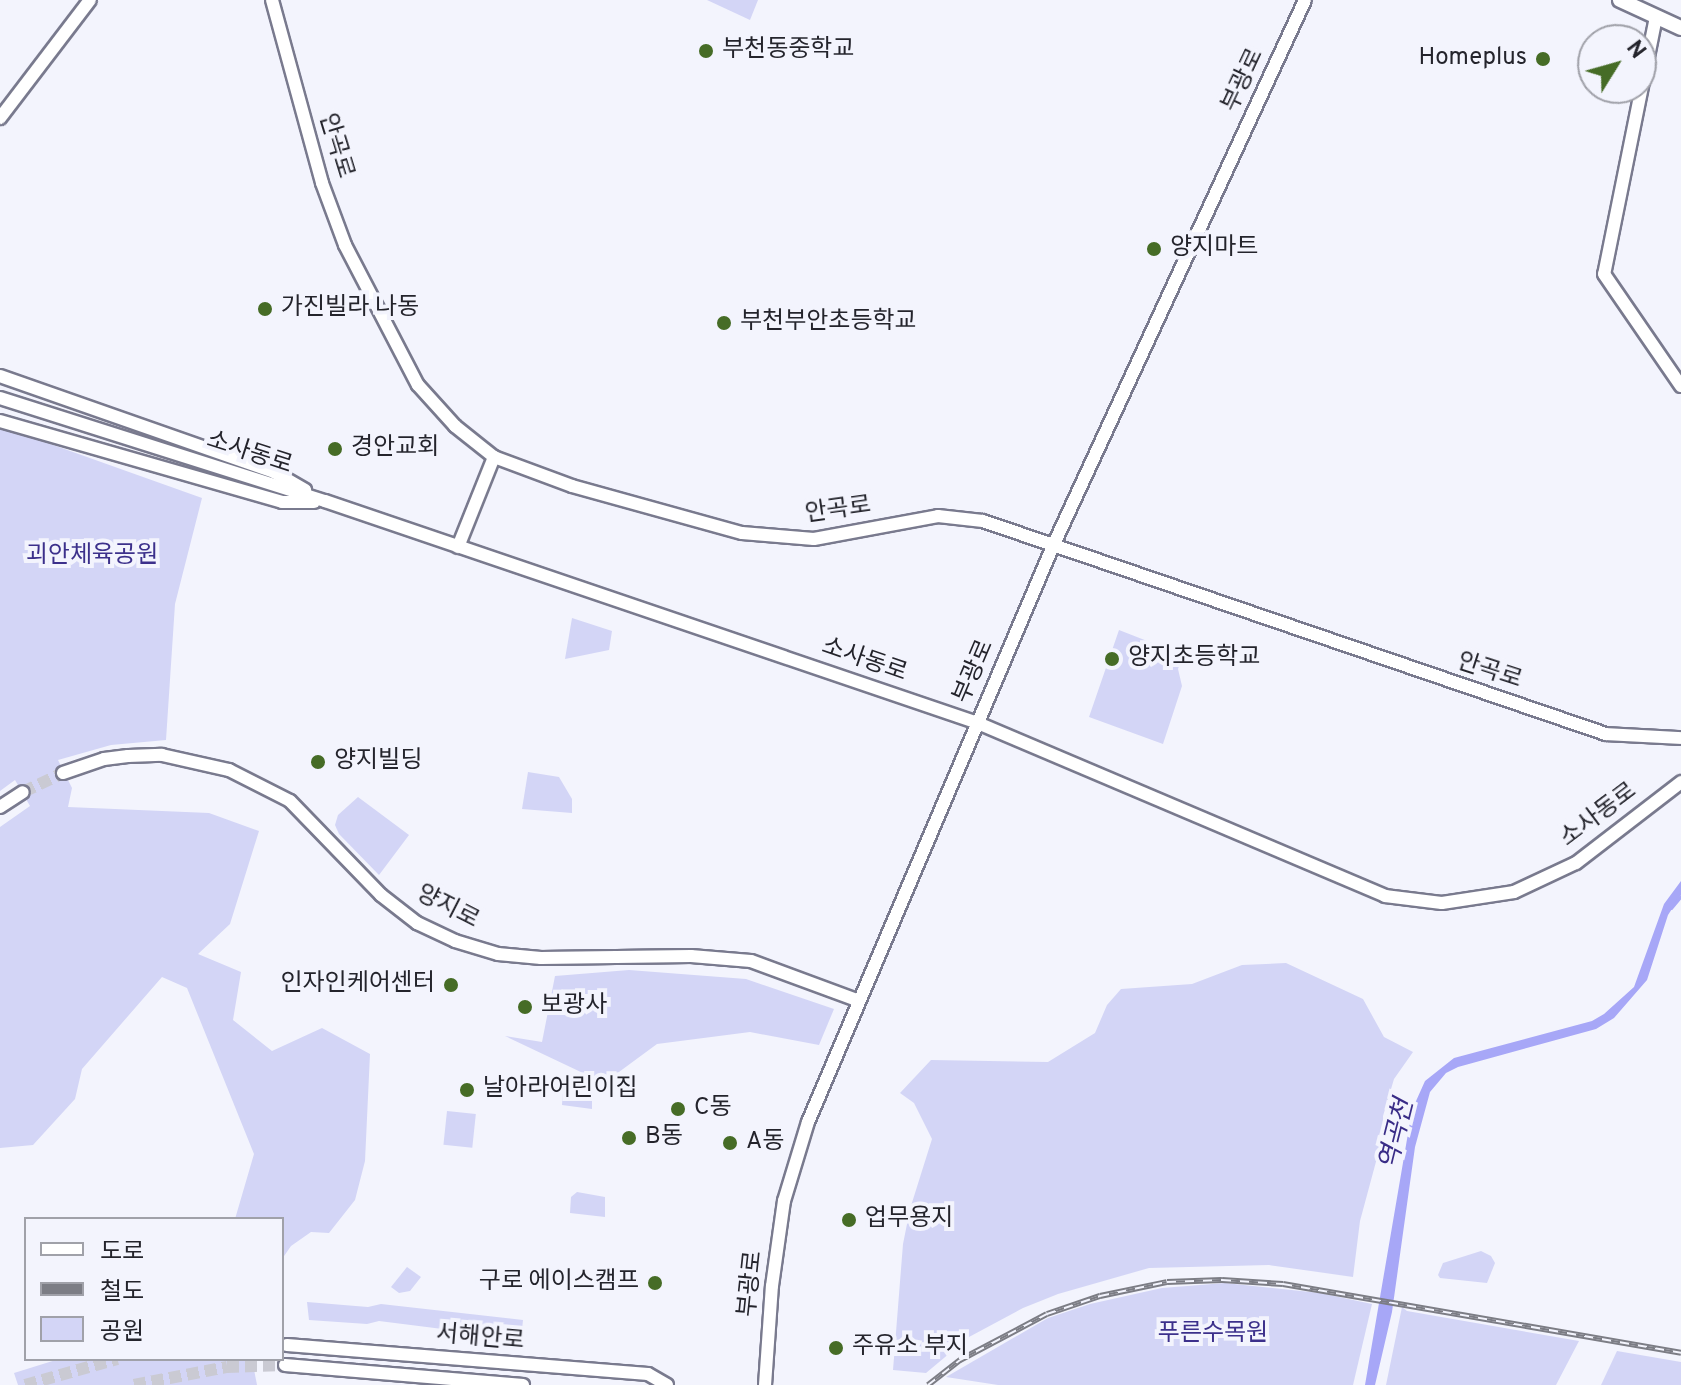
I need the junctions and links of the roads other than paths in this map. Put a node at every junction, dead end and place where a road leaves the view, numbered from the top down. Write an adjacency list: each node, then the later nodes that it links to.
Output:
1 (90, 0): 7 (street)
2 (272, 0): 12 (street, 안곡로)
3 (1305, 0): 14 (street, 부광로)
4 (1620, 0): 5 (main road)
5 (1656, 17): 6 (main road); 9 (street)
6 (1681, 28)
7 (0, 118)
8 (0, 376): 13 (street)
9 (1681, 386)
10 (0, 398): 13 (street, 소사동로)
11 (0, 421): 13 (street)
12 (494, 457): 14 (street, 안곡로); 15 (street)
13 (325, 501): 15 (street, 소사동로)
14 (1053, 546): 16 (street, 부광로); 17 (street, 안곡로)
15 (458, 547): 16 (street, 소사동로)
16 (978, 723): 19 (street, 소사동로); 22 (street, 부광로)
17 (1681, 738)
18 (63, 773): 22 (street, 양지로)
19 (1681, 782)
20 (23, 792): 21 (street)
21 (0, 807)
22 (857, 1000): 27 (street, 부광로)
23 (287, 1345): 26 (street, 서해안로)
24 (285, 1365): 25 (street, 서해안로)
25 (523, 1385)
26 (666, 1385)
27 (765, 1385)

